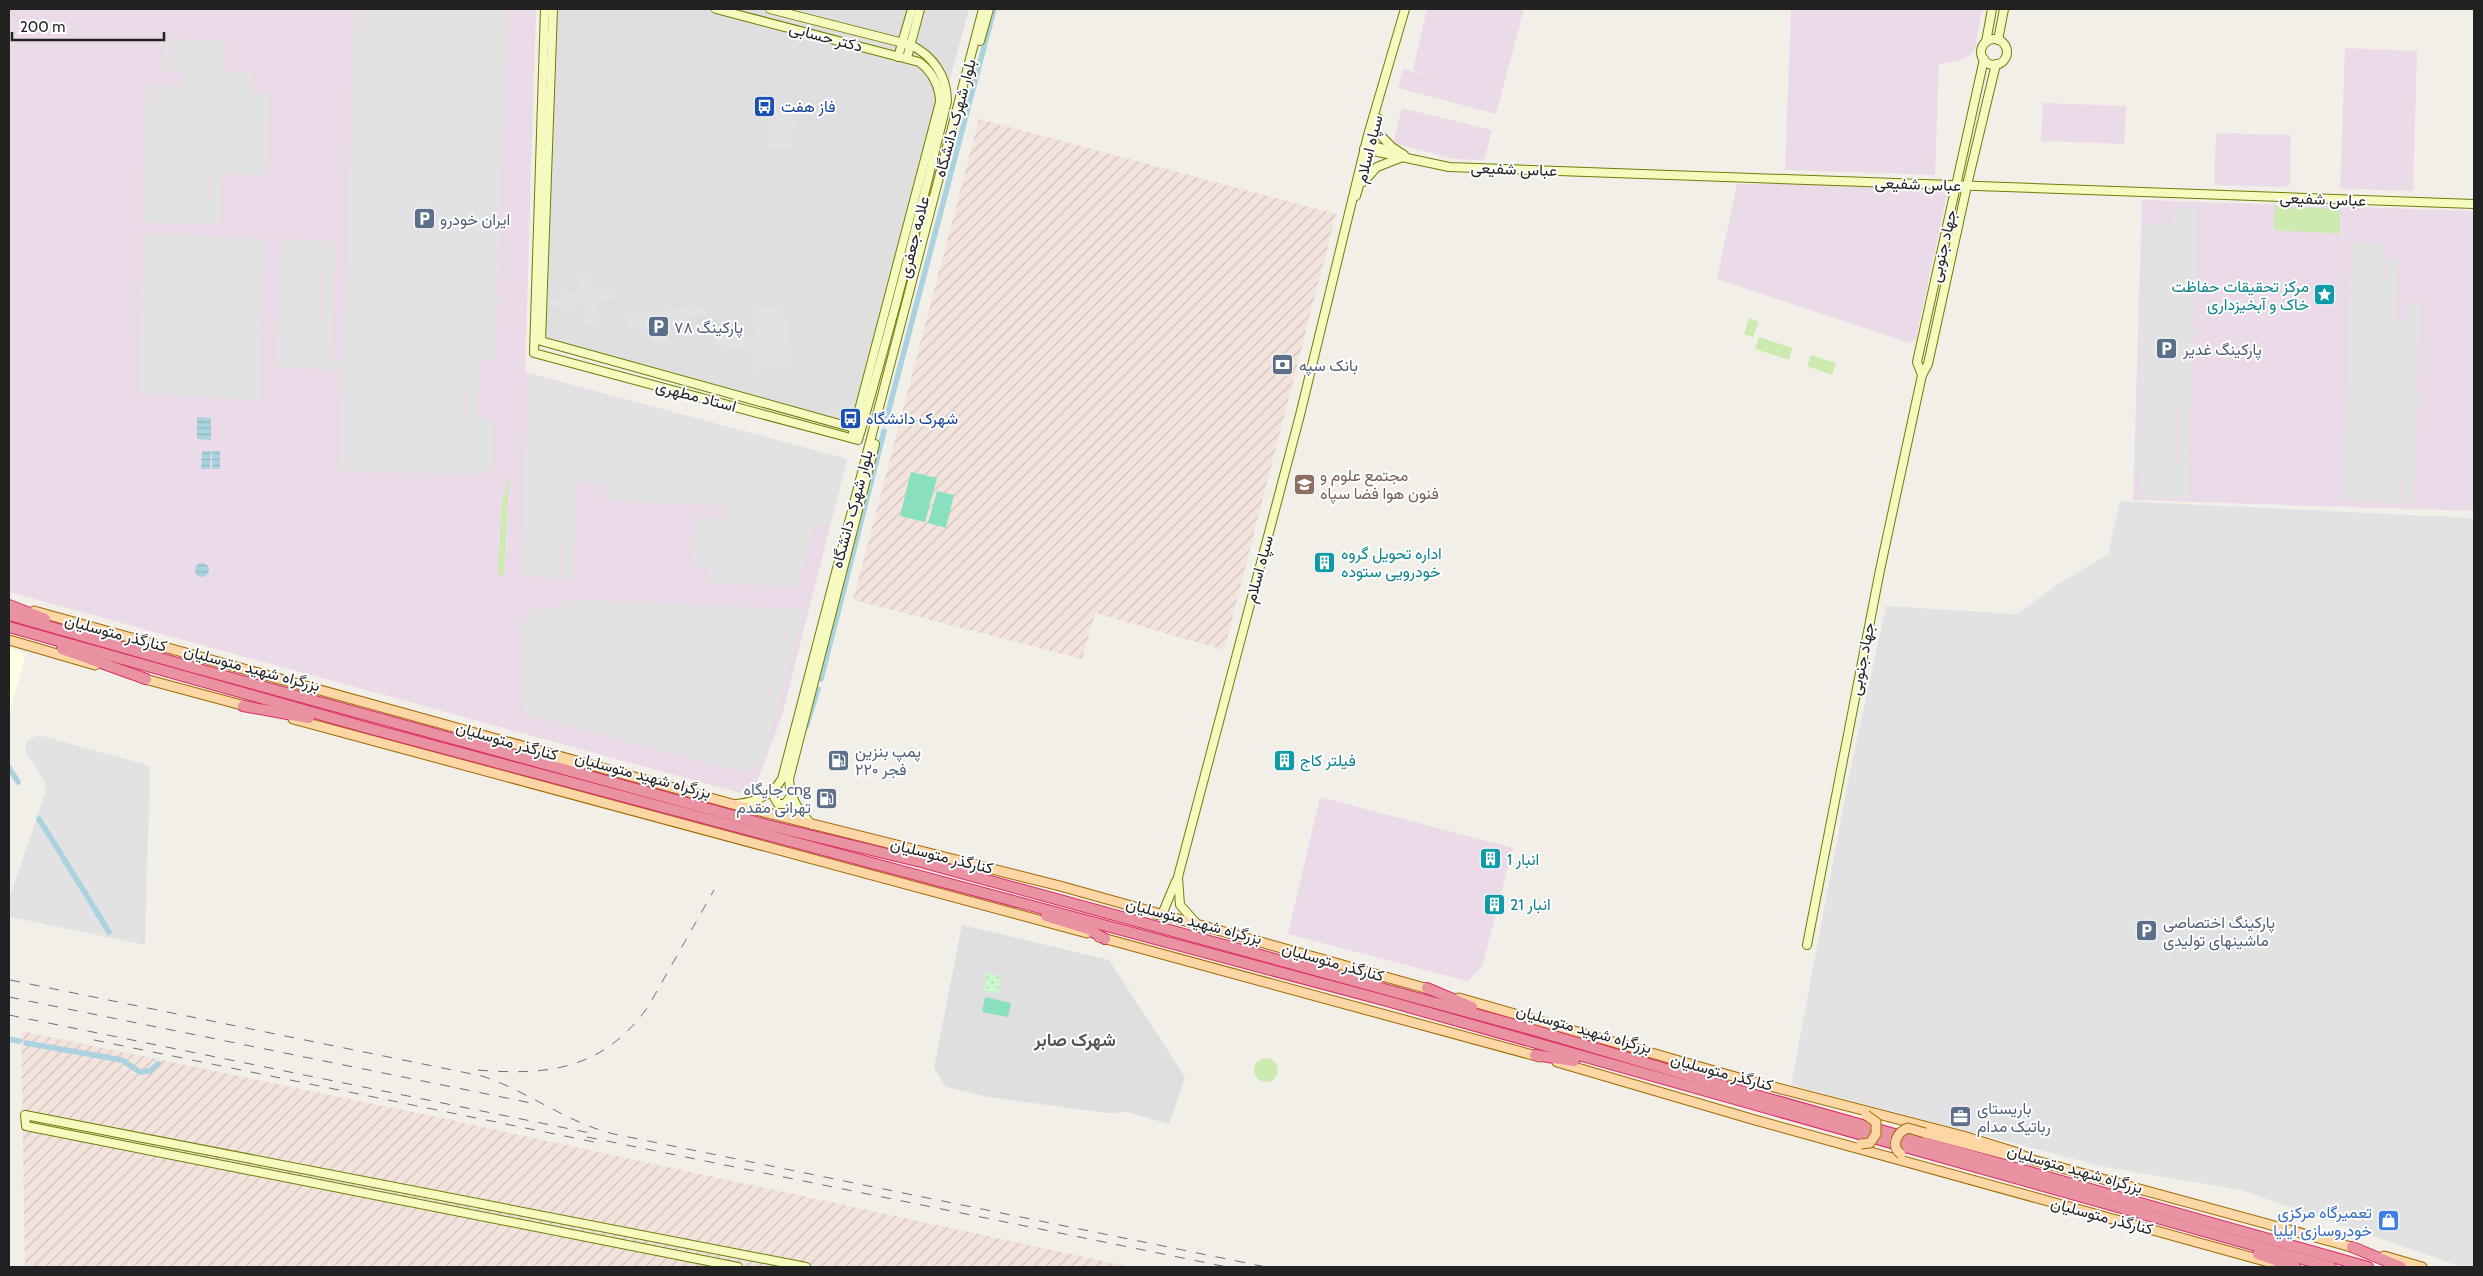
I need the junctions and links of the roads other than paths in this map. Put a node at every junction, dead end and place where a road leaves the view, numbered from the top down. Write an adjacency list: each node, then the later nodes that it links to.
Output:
1 (545, 9): 22 (street)
2 (552, 9): 22 (street)
3 (716, 9): 16 (street, دکتر حسابی)
4 (770, 9): 14 (street, دکتر حسابی)
5 (912, 9): 14 (street)
6 (920, 9): 15 (street)
7 (983, 9): 41 (street, بلوار شهرک دانشگاه)
8 (989, 9): 41 (street, بلوار شهرک دانشگاه)
9 (1405, 9): 20 (street, سپاه اسلام)
10 (1992, 9): 13 (street)
11 (2004, 9): 12 (street)
12 (1998, 40): 13 (street); 19 (street)
13 (1986, 42): 18 (street)
14 (902, 43): 15 (street, دکتر حسابی); 16 (street)
15 (912, 45): 17 (street); 33 (street, علامه جعفری)
16 (898, 56): 17 (street, دکتر حسابی)
17 (907, 58): 33 (street, علامه جعفری)
18 (1984, 59): 19 (street); 25 (street, جهاد جنوبی)
19 (1996, 64): 26 (street, جهاد جنوبی)
20 (1382, 93): 21 (street, سپاه اسلام); 23 (street, سپاه اسلام)
21 (1375, 130): 23 (street, سپاه اسلام); 24 (street)
22 (544, 134): 31 (street)
23 (1368, 147): 24 (street, عباس شفیعی); 27 (street, سپاه اسلام); 29 (street, سپاه اسلام)
24 (1404, 156): 25 (street, عباس شفیعی); 27 (street)
25 (1957, 183): 26 (street, عباس شفیعی); 32 (street, جهاد جنوبی)
26 (1967, 183): 28 (street, عباس شفیعی); 30 (street, عباس شفیعی); 32 (street, جهاد جنوبی)
27 (1360, 186): 29 (street, سپاه اسلام)
28 (2474, 199)
29 (1352, 204): 50 (street, سپاه اسلام)
30 (2474, 204)
31 (541, 220): 33 (street, استاد مطهری); 34 (street, استاد مطهری)
32 (1922, 375): 55 (street, جهاد جنوبی)
33 (858, 429): 34 (street, علامه جعفری)
34 (855, 439)
35 (9, 604): 39 (highway); 45 (main road, کنارگذر متوسلیان)
36 (9, 615): 39 (highway, بزرگراه شهید متوسلیان)
37 (10, 628): 40 (highway); 43 (highway, بزرگراه شهید متوسلیان)
38 (9, 640): 40 (main road, کنارگذر متوسلیان)
39 (111, 644): 44 (highway, بزرگراه شهید متوسلیان)
40 (146, 679): 42 (main road, کنارگذر متوسلیان)
41 (810, 683): 46 (street, بلوار شهرک دانشگاه); 47 (street, بلوار شهرک دانشگاه)
42 (243, 706): 43 (highway); 54 (main road, کنارگذر متوسلیان)
43 (376, 730): 51 (highway, بزرگراه شهید متوسلیان)
44 (515, 756): 45 (main road); 57 (highway, بزرگراه شهید متوسلیان)
45 (644, 780): 48 (main road, کنارگذر متوسلیان)
46 (776, 789): 47 (street); 48 (street)
47 (791, 796): 49 (street)
48 (732, 804): 49 (main road, کنارگذر متوسلیان)
49 (812, 825): 52 (main road, کنارگذر متوسلیان)
50 (1178, 877): 52 (street); 53 (street, سپاه اسلام)
51 (994, 895): 54 (highway); 59 (highway, بزرگراه شهید متوسلیان)
52 (1157, 915): 53 (main road, کنارگذر متوسلیان)
53 (1200, 926): 56 (main road, کنارگذر متوسلیان)
54 (1105, 938): 58 (main road, کنارگذر متوسلیان)
55 (1807, 945)
56 (1427, 988): 57 (highway); 60 (main road, کنارگذر متوسلیان)
57 (1530, 1029): 79 (highway, بزرگراه شهید متوسلیان)
58 (1535, 1056): 59 (highway); 61 (main road, کنارگذر متوسلیان)
59 (1618, 1068): 72 (highway, بزرگراه شهید متوسلیان)
60 (1745, 1080): 61 (main road, bridge); 67 (main road, کنارگذر متوسلیان)
61 (1676, 1097): 71 (main road, کنارگذر متوسلیان)
62 (76, 1125): 63 (street); 63 (street); 64 (street)
63 (74, 1136): 65 (street)
64 (134, 1136): 65 (street); 66 (street)
65 (133, 1148): 68 (street)
66 (254, 1160): 68 (street); 69 (street)
67 (2033, 1160): 71 (main road, bridge); 73 (main road, کنارگذر متوسلیان)
68 (253, 1171): 70 (street)
69 (394, 1187): 70 (street); 75 (street)
70 (392, 1199): 74 (street)
71 (2063, 1206): 76 (main road, کنارگذر متوسلیان)
72 (2213, 1236): 77 (highway); 78 (highway, بزرگراه شهید متوسلیان)
73 (2352, 1248): 80 (highway); 81 (main road, کنارگذر متوسلیان)
74 (738, 1267)
75 (806, 1267)
76 (2286, 1267)
77 (2294, 1267)
78 (2330, 1267)
79 (2368, 1267)
80 (2401, 1267)
81 (2422, 1267)

